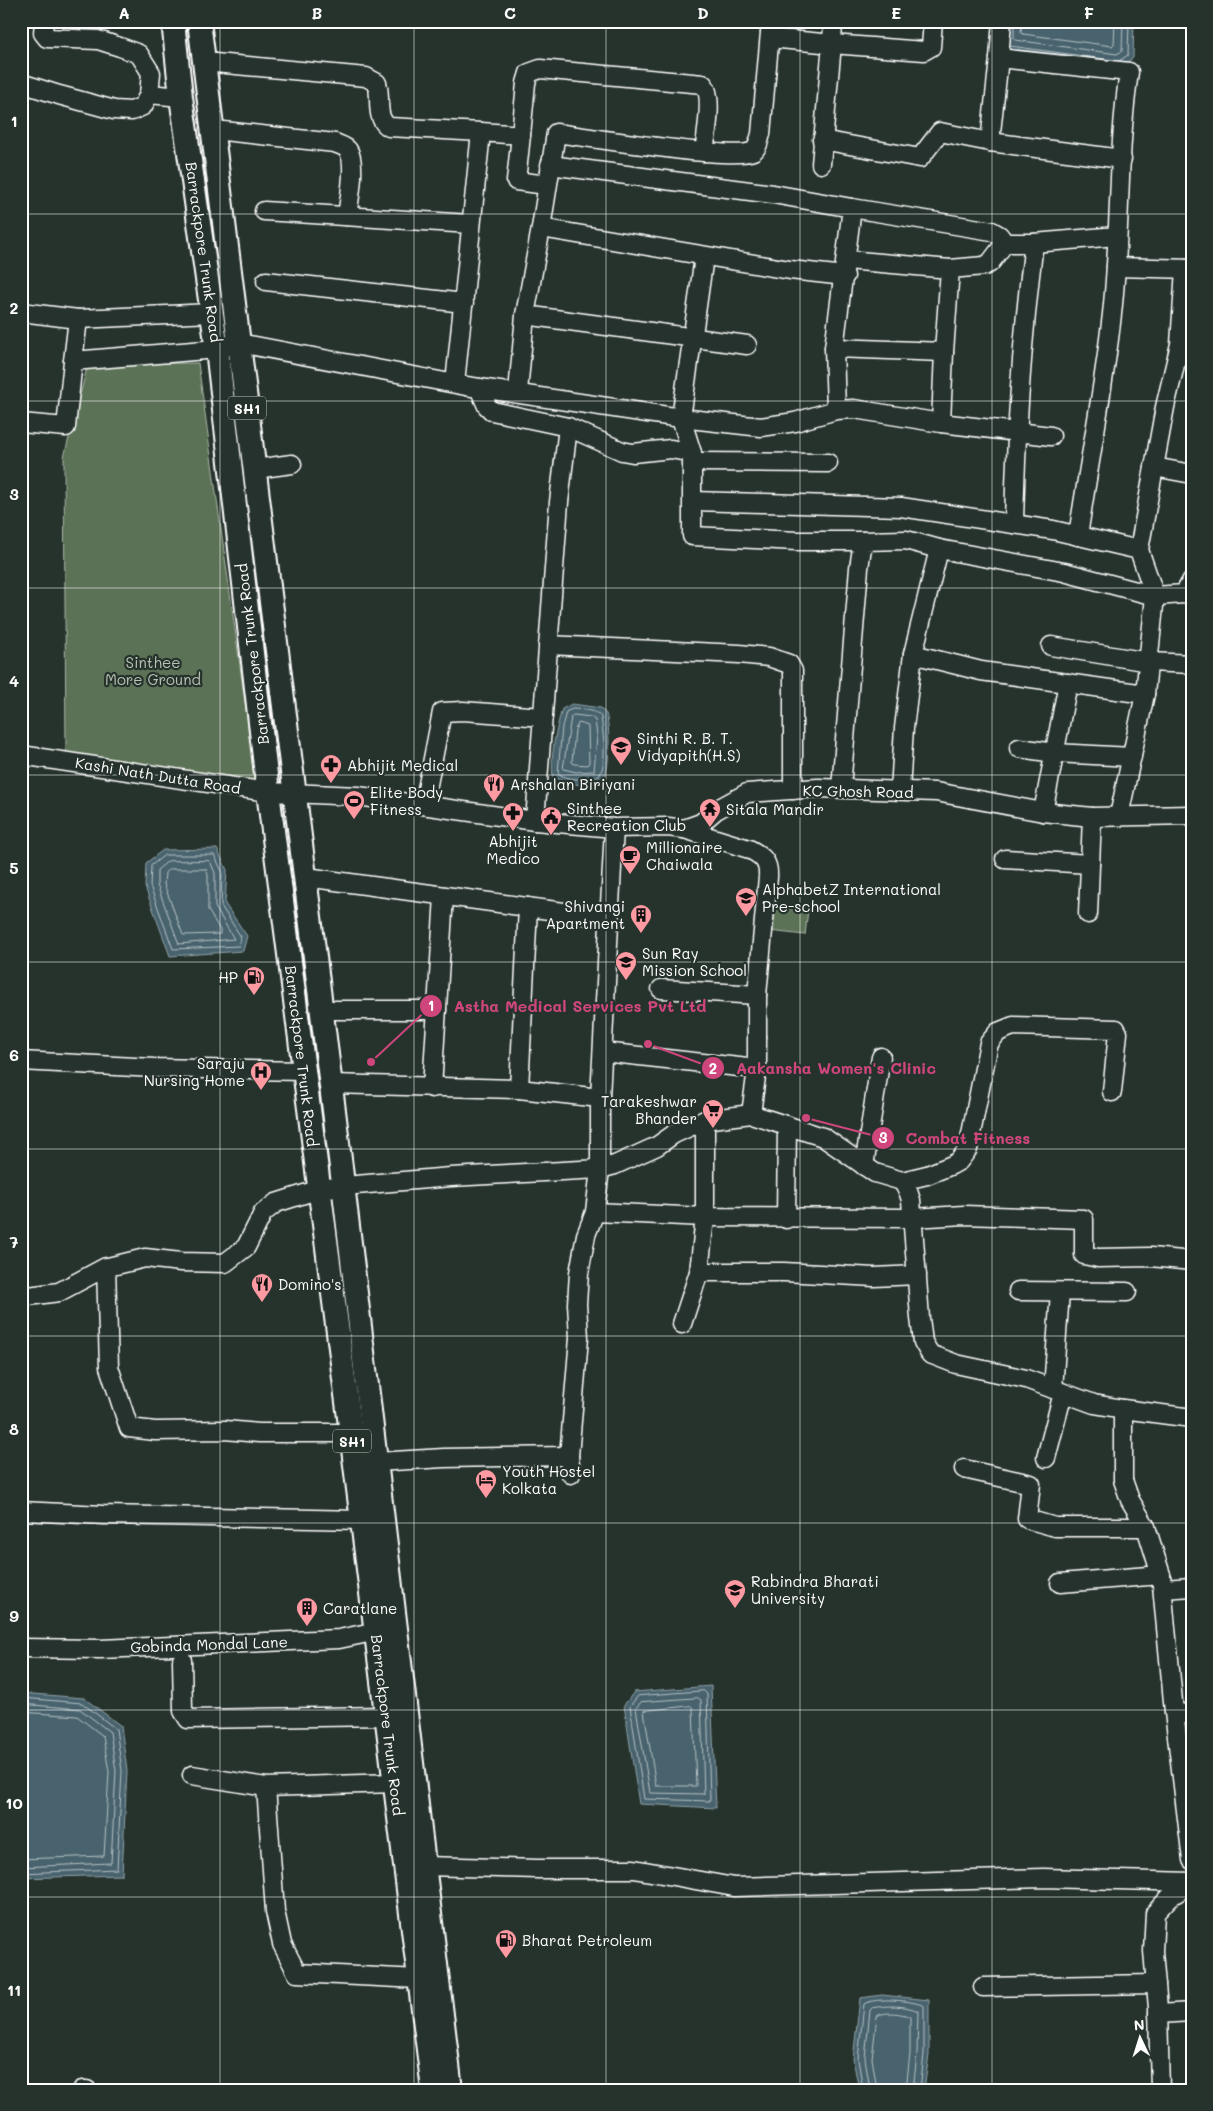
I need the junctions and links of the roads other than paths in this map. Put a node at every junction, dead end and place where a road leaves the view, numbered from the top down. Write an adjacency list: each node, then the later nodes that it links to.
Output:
1 (44, 21): 12 (street)
2 (173, 21): 13 (main road, Barrackpore Trunk Road / SH1)
3 (199, 21): 10 (main road, Barrackpore Trunk Road / SH1)
4 (833, 21): 8 (street)
5 (933, 21): 8 (street)
6 (1002, 21): 9 (street)
7 (771, 30): 8 (street); 19 (street)
8 (832, 44): 17 (street)
9 (999, 58): 18 (street); 20 (street)
10 (204, 62): 14 (main road, Barrackpore Trunk Road / SH1); 15 (street)
11 (21, 83): 12 (street)
12 (149, 94): 13 (street)
13 (181, 97): 40 (main road, Barrackpore Trunk Road / SH1)
14 (214, 130): 26 (street); 44 (main road, Barrackpore Trunk Road / SH1)
15 (481, 132): 16 (street); 27 (street)
16 (520, 135): 19 (street); 23 (street)
17 (822, 140): 18 (street); 21 (street)
18 (990, 142): 20 (street)
19 (704, 152): 22 (street)
20 (1122, 159): 29 (street)
21 (821, 164)
22 (550, 165): 23 (street); 24 (street)
23 (547, 185): 28 (street)
24 (852, 208): 30 (street); 34 (street)
25 (264, 211): 26 (street)
26 (347, 216): 27 (street)
27 (471, 224): 38 (street)
28 (541, 228): 32 (street); 41 (street)
29 (1117, 236): 31 (street); 33 (street)
30 (1005, 243): 31 (street); 35 (street)
31 (1034, 243): 58 (street)
32 (704, 257): 34 (street); 43 (street)
33 (1116, 267): 36 (street); 68 (street)
34 (846, 268): 35 (street); 46 (street)
35 (950, 268): 48 (street)
36 (1188, 269): 63 (street)
37 (266, 281): 38 (street)
38 (464, 303): 50 (street)
39 (21, 312): 42 (street)
40 (212, 314): 42 (street); 47 (main road, Barrackpore Trunk Road / SH1)
41 (525, 315): 43 (street); 52 (street)
42 (78, 319): 49 (street)
43 (693, 339): 45 (street); 54 (street)
44 (239, 343): 47 (street); 50 (street); 64 (main road, Barrackpore Trunk Road / SH1)
45 (747, 345)
46 (834, 348): 48 (street); 53 (street)
47 (217, 349): 49 (street); 89 (main road, Barrackpore Trunk Road / SH1)
48 (944, 352): 56 (street)
49 (73, 361): 55 (street)
50 (456, 383): 51 (street)
51 (479, 388): 52 (street); 57 (street)
52 (518, 392): 54 (street)
53 (836, 410): 54 (street); 56 (street)
54 (680, 418): 60 (street)
55 (21, 423)
56 (941, 423): 58 (street)
57 (568, 427): 60 (street); 74 (street)
58 (1016, 431): 59 (street); 67 (street)
59 (1051, 436)
60 (692, 457): 61 (street); 66 (street)
61 (828, 463)
62 (292, 464): 64 (street)
63 (1154, 467): 65 (street); 71 (street)
64 (255, 469): 90 (main road, Barrackpore Trunk Road / SH1)
65 (1192, 474)
66 (693, 501): 67 (street); 69 (street)
67 (1014, 524): 68 (street)
68 (1078, 536): 71 (street)
69 (863, 541): 70 (street); 86 (street)
70 (939, 550): 73 (street); 76 (street)
71 (1139, 550): 73 (street)
72 (1192, 580): 73 (street)
73 (1155, 596): 77 (street)
74 (548, 645): 81 (street); 87 (street)
75 (1051, 646): 77 (street)
76 (913, 654): 79 (street); 88 (street)
77 (1149, 662): 78 (street); 80 (street)
78 (1192, 664)
79 (1068, 683): 80 (street); 83 (street)
80 (1145, 694): 85 (street)
81 (543, 717): 91 (street); 96 (street)
82 (1018, 748): 83 (street)
83 (1055, 753): 85 (street); 92 (street)
84 (21, 755): 89 (street, Kashi Nath Dutta Road)
85 (1132, 757): 95 (street)
86 (842, 788): 87 (street, KC Ghosh Road); 88 (street, KC Ghosh Road)
87 (793, 790): 98 (street, KC Ghosh Road)
88 (900, 790): 92 (street, KC Ghosh Road)
89 (268, 792): 90 (street, Kashi Nath Dutta Road); 114 (main road, Barrackpore Trunk Road / SH1)
90 (295, 794): 91 (street, KC Ghosh Road); 101 (main road, Barrackpore Trunk Road / SH1)
91 (424, 805): 96 (street, KC Ghosh Road)
92 (1043, 812): 94 (street, KC Ghosh Road)
93 (1192, 815): 95 (street, KC Ghosh Road)
94 (1092, 816): 95 (street, KC Ghosh Road); 100 (street)
95 (1119, 816)
96 (535, 821): 97 (street, KC Ghosh Road)
97 (614, 828): 98 (street, KC Ghosh Road); 105 (street)
98 (684, 829): 107 (street)
99 (1006, 859): 100 (street)
100 (1090, 864): 104 (street)
101 (306, 878): 102 (street); 108 (main road, Barrackpore Trunk Road / SH1)
102 (444, 896): 103 (street); 109 (street)
103 (528, 907): 105 (street); 117 (street)
104 (1088, 914)
105 (608, 918): 110 (street)
106 (661, 989): 107 (street)
107 (757, 995): 113 (street)
108 (322, 1010): 109 (street); 115 (main road, Barrackpore Trunk Road / SH1)
109 (437, 1010): 116 (street)
110 (604, 1052): 113 (street); 119 (street)
111 (881, 1057): 123 (street)
112 (21, 1061): 114 (street)
113 (757, 1069): 120 (street)
114 (304, 1071): 127 (main road, Barrackpore Trunk Road / SH1)
115 (331, 1084): 116 (street); 126 (main road, Barrackpore Trunk Road / SH1)
116 (432, 1088): 117 (street)
117 (519, 1089): 119 (street)
118 (1112, 1092): 125 (street)
119 (600, 1098): 124 (street)
120 (751, 1114): 121 (street); 122 (street)
121 (704, 1120): 124 (street); 129 (street)
122 (787, 1125): 123 (street); 131 (street)
123 (864, 1166): 125 (street)
124 (600, 1169): 126 (street); 128 (street)
125 (902, 1181): 130 (street)
126 (344, 1186): 127 (street); 147 (main road, Barrackpore Trunk Road / SH1)
127 (320, 1189): 133 (street); 144 (main road, Barrackpore Trunk Road / SH1)
128 (595, 1212): 129 (street); 145 (street)
129 (705, 1218): 131 (street); 134 (street)
130 (913, 1218): 131 (street); 132 (street); 135 (street)
131 (786, 1219)
132 (1192, 1261)
133 (106, 1267): 139 (street); 144 (street)
134 (699, 1272): 135 (street); 140 (street)
135 (917, 1275): 141 (street)
136 (1018, 1291): 137 (street)
137 (1060, 1292): 138 (street); 141 (street)
138 (1127, 1292)
139 (21, 1297)
140 (682, 1324)
141 (1058, 1391): 142 (street); 146 (street)
142 (1123, 1409): 143 (street); 152 (street)
143 (1192, 1418)
144 (351, 1433): 151 (main road, Barrackpore Trunk Road / SH1)
145 (569, 1456): 147 (street); 149 (street)
146 (1046, 1458)
147 (376, 1462): 156 (main road, Barrackpore Trunk Road / SH1)
148 (964, 1469): 152 (street)
149 (571, 1474)
150 (21, 1511): 151 (street)
151 (362, 1520): 156 (main road, Barrackpore Trunk Road / SH1)
152 (1146, 1527): 153 (street)
153 (1162, 1582): 154 (street); 155 (street); 159 (street)
154 (1060, 1583)
155 (1192, 1587)
156 (386, 1630): 157 (street, Gobinda Mondal Lane); 160 (main road, Barrackpore Trunk Road / SH1); 166 (main road, Barrackpore Trunk Road / SH1)
157 (21, 1648)
158 (182, 1660): 160 (street)
159 (1183, 1712): 162 (street)
160 (386, 1716): 163 (main road, Barrackpore Trunk Road / SH1)
161 (192, 1775): 164 (street)
162 (1187, 1782): 165 (street)
163 (395, 1783): 164 (street); 168 (main road, Barrackpore Trunk Road / SH1)
164 (266, 1787): 168 (street)
165 (1192, 1860)
166 (425, 1866): 167 (street); 176 (main road, Barrackpore Trunk Road / SH1)
167 (1192, 1883): 169 (street)
168 (419, 1979): 175 (main road, Barrackpore Trunk Road / SH1)
169 (1156, 1984): 170 (street); 172 (street)
170 (983, 1987)
171 (1192, 2012): 172 (street)
172 (1158, 2014): 177 (street)
173 (82, 2090): 174 (street)
174 (87, 2090)
175 (433, 2090)
176 (452, 2090)
177 (1160, 2090)

